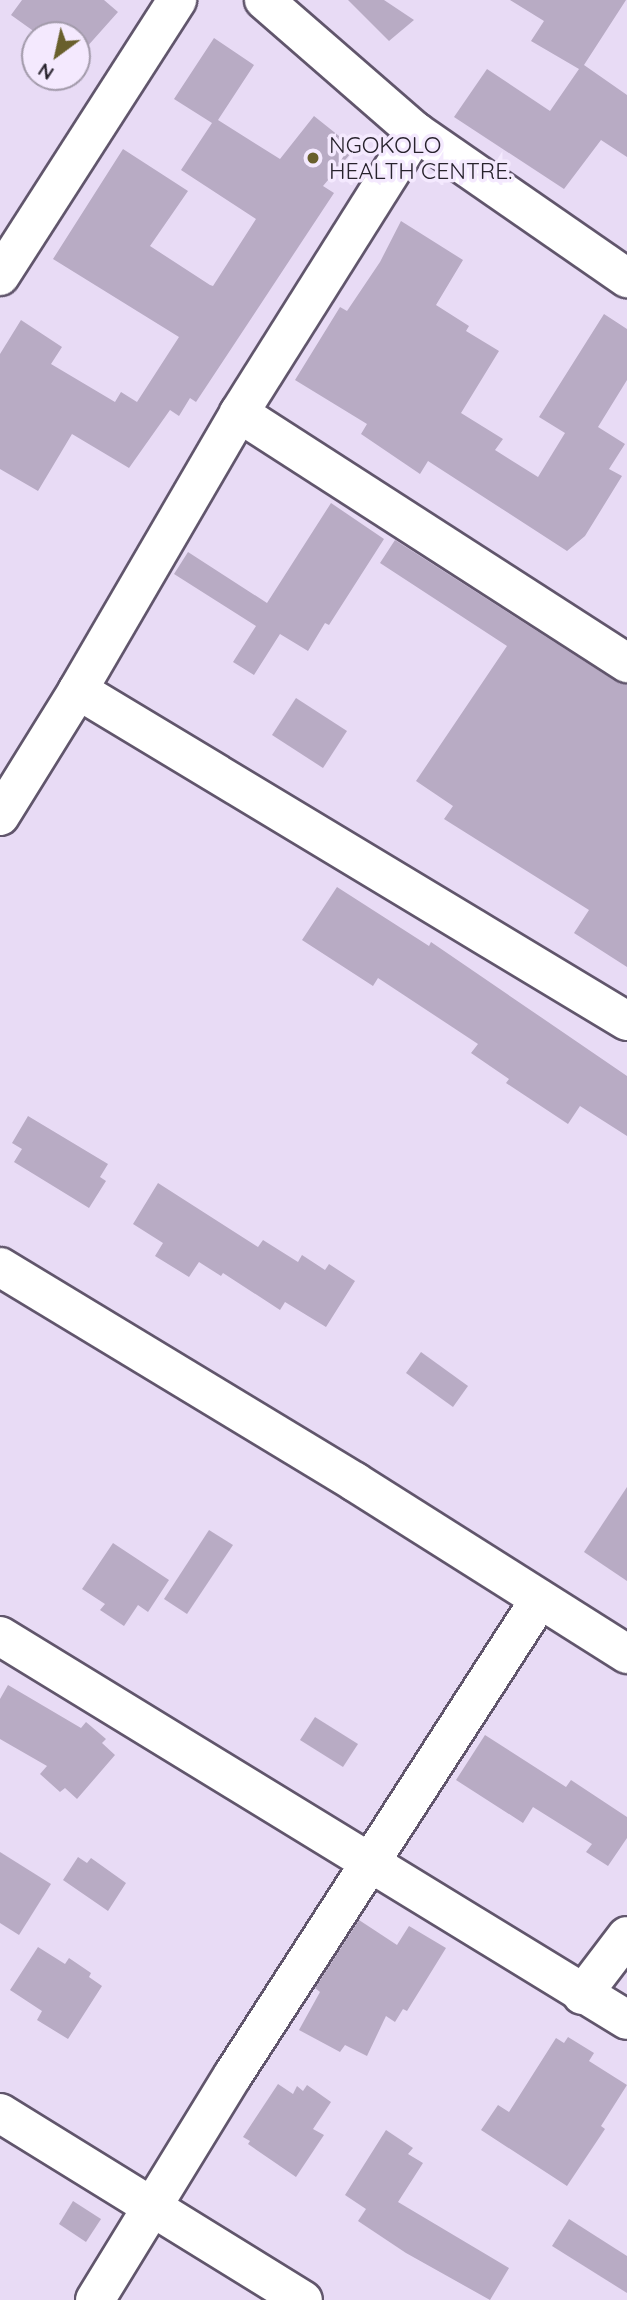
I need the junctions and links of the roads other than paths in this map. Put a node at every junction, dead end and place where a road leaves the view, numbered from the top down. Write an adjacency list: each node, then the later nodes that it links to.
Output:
1 (177, 0): 4 (street)
2 (264, 0): 3 (street)
3 (416, 132): 5 (street); 6 (street)
4 (0, 276)
5 (627, 278)
6 (239, 413): 7 (street); 8 (street)
7 (627, 663)
8 (78, 690): 9 (street); 10 (street)
9 (0, 816)
10 (627, 1021)
11 (0, 1267): 12 (street)
12 (540, 1599): 14 (street); 15 (street)
13 (0, 1636): 15 (street)
14 (627, 1654)
15 (371, 1861): 17 (street); 20 (street)
16 (627, 1936): 17 (street)
17 (582, 1995): 18 (street)
18 (627, 2020)
19 (0, 2113): 20 (street)
20 (153, 2209): 21 (street); 22 (street)
21 (95, 2300)
22 (303, 2300)

